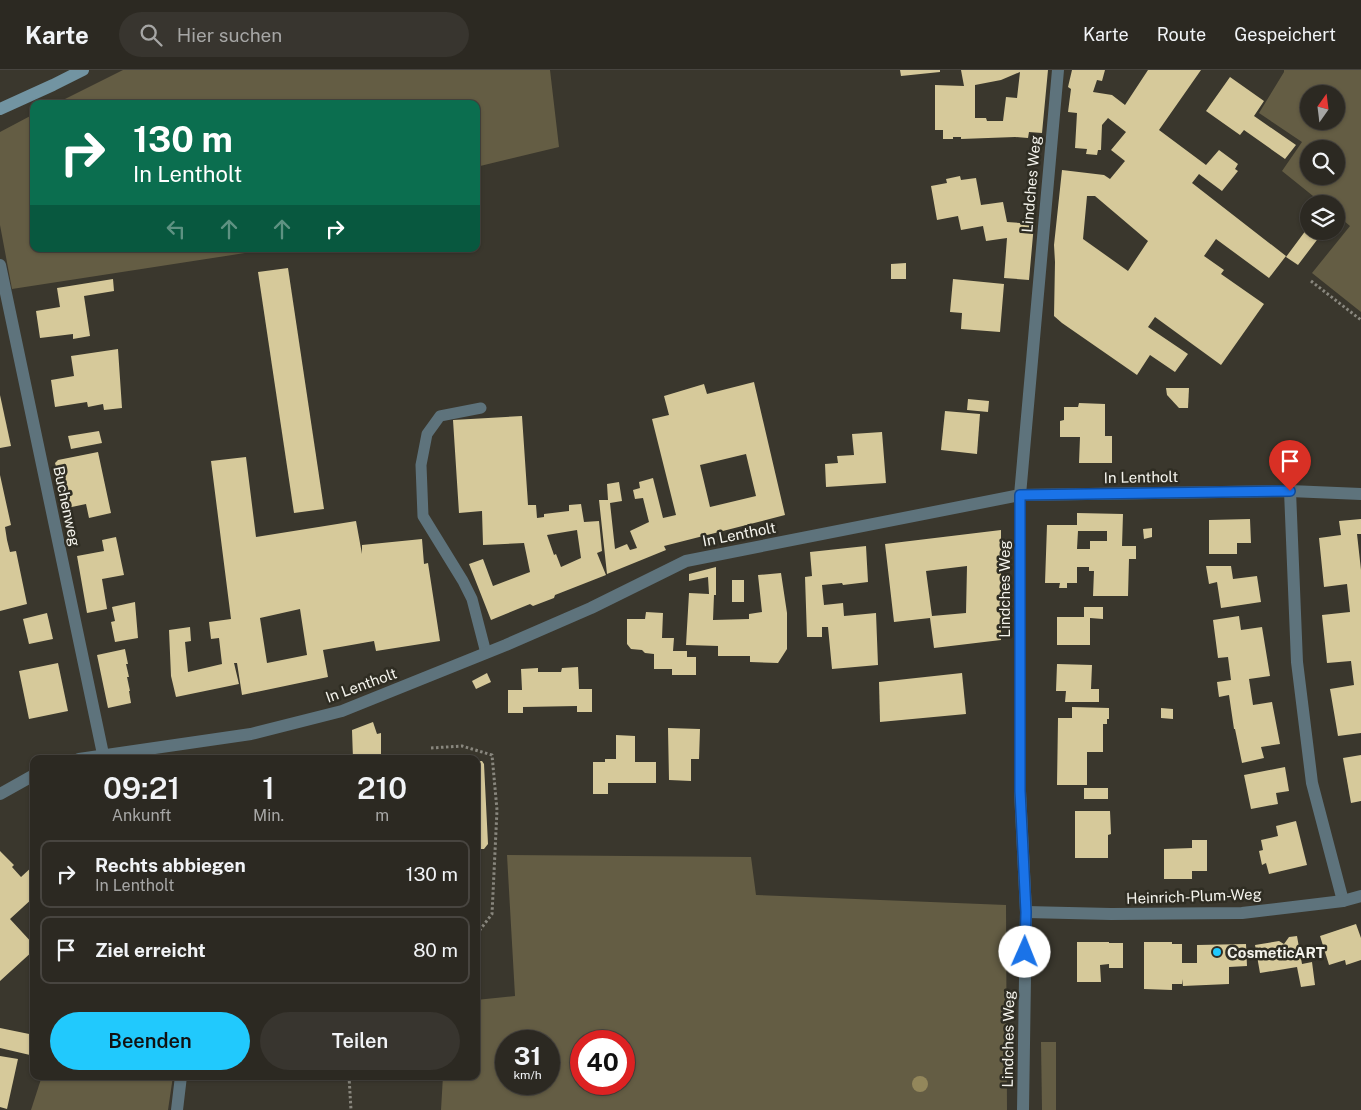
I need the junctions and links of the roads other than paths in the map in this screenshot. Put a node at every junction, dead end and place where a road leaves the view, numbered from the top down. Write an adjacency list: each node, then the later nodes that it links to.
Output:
1 (83, 70): 3 (main road)
2 (1058, 70): 8 (street, Lindches Weg)
3 (0, 109)
4 (0, 265): 11 (street, Buchenweg)
5 (481, 408): 9 (lane)
6 (1290, 491): 7 (street, In Lentholt); 8 (street, In Lentholt); 16 (street)
7 (1361, 494)
8 (1020, 495): 9 (street, In Lentholt); 17 (street, Lindches Weg)
9 (486, 653): 10 (street, In Lentholt)
10 (154, 753): 11 (street, In Lentholt)
11 (103, 754): 12 (street, In Lentholt)
12 (98, 755)
13 (30, 777): 14 (street)
14 (0, 794)
15 (1361, 896): 16 (street, Heinrich-Plum-Weg)
16 (1343, 901): 17 (street, Heinrich-Plum-Weg)
17 (1026, 912): 20 (street, Lindches Weg)
18 (181, 1080): 19 (street)
19 (177, 1110)
20 (1023, 1110)

